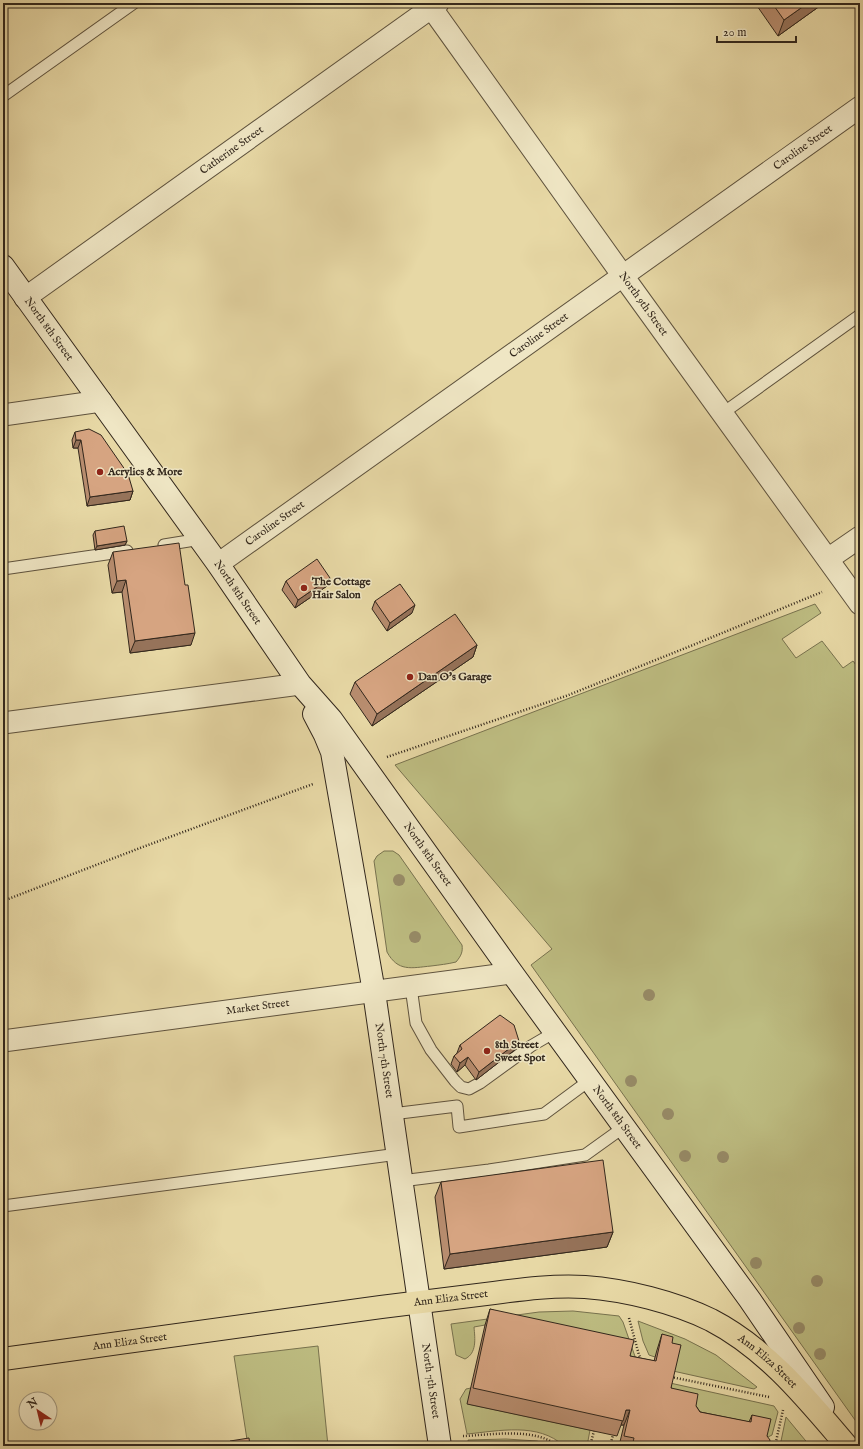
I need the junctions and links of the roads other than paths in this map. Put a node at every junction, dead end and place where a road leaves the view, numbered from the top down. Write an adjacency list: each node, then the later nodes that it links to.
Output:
1 (134, 3): 3 (lane)
2 (433, 5): 6 (street, North 9th Street); 7 (street, Catherine Street)
3 (3, 96)
4 (860, 107): 6 (street, Caroline Street)
5 (3, 266): 7 (street, North 8th Street)
6 (623, 276): 10 (street, North 9th Street); 17 (street, Caroline Street)
7 (25, 298): 9 (street, North 8th Street)
8 (860, 315): 10 (lane)
9 (101, 401): 11 (street); 13 (street, North 8th Street)
10 (723, 413): 16 (street, North 9th Street)
11 (3, 415)
12 (860, 537): 16 (street)
13 (201, 539): 14 (lane); 17 (street, North 8th Street)
14 (154, 547)
15 (138, 549): 18 (lane)
16 (828, 559): 19 (street, North 9th Street)
17 (218, 564): 20 (street, North 8th Street)
18 (3, 569)
19 (860, 604)
20 (300, 684): 21 (street); 22 (street, North 8th Street); 24 (street, North 7th Street)
21 (3, 723)
22 (512, 973): 23 (street, Market Street); 25 (street, North 8th Street)
23 (411, 987): 24 (street, Market Street); 25 (lane)
24 (374, 992): 26 (street, Market Street); 28 (street, North 7th Street)
25 (555, 1032): 27 (street, North 8th Street)
26 (3, 1041)
27 (590, 1080): 28 (lane); 29 (street, North 8th Street)
28 (392, 1114): 30 (street, North 7th Street)
29 (624, 1127): 31 (lane); 36 (street, North 8th Street)
30 (398, 1154): 31 (street, North 7th Street); 32 (lane)
31 (401, 1181): 33 (street, North 7th Street)
32 (3, 1206)
33 (419, 1302): 34 (main road, Ann Eliza Street); 35 (street, North 7th Street); 36 (main road, Ann Eliza Street)
34 (3, 1359)
35 (440, 1446)
36 (848, 1446)

